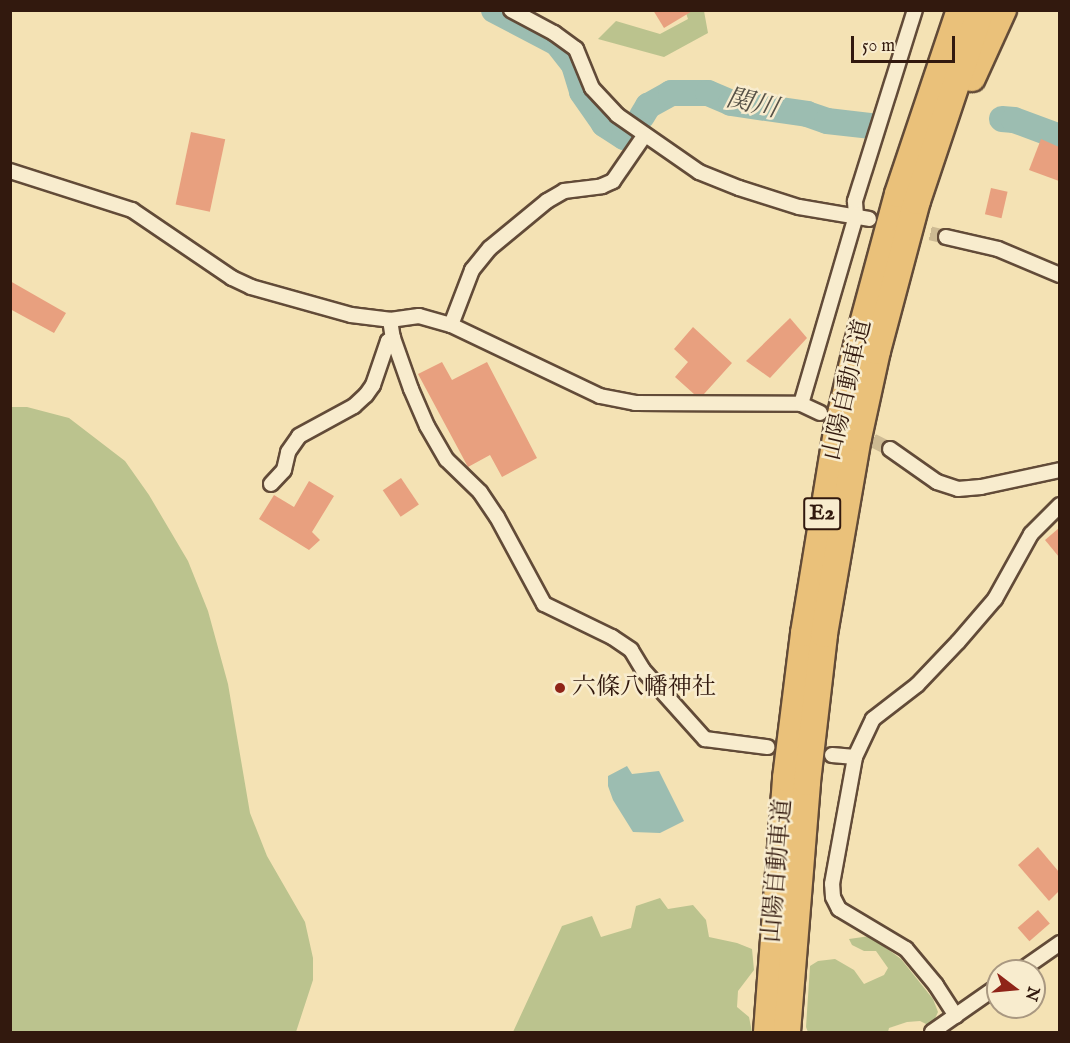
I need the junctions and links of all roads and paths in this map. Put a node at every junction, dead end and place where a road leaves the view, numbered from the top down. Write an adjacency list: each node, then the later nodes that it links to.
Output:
1 (511, 10): 7 (street)
2 (915, 10): 10 (street)
3 (943, 10): 12 (highway)
4 (960, 10): 12 (highway, 山陽自動車道 / E2)
5 (981, 10): 9 (highway, 山陽自動車道 / E2)
6 (1003, 10): 9 (highway)
7 (644, 136): 10 (street); 15 (street)
8 (10, 171): 14 (street)
9 (917, 201): 32 (highway, 山陽自動車道 / E2)
10 (862, 218): 17 (street)
11 (946, 237): 13 (street)
12 (876, 270): 31 (highway, 山陽自動車道 / E2)
13 (1059, 275)
14 (390, 320): 15 (street); 16 (street)
15 (451, 324): 17 (street)
16 (393, 338): 21 (street); 23 (street)
17 (801, 404): 18 (street)
18 (820, 413)
19 (890, 449): 20 (street)
20 (1059, 470)
21 (271, 484)
22 (1059, 505): 25 (street)
23 (767, 747)
24 (832, 755): 25 (street)
25 (855, 757): 29 (street)
26 (1059, 943): 27 (street)
27 (1037, 959)
28 (986, 995): 29 (street)
29 (956, 1016): 30 (street)
30 (939, 1031)
31 (767, 1032)
32 (787, 1032)

